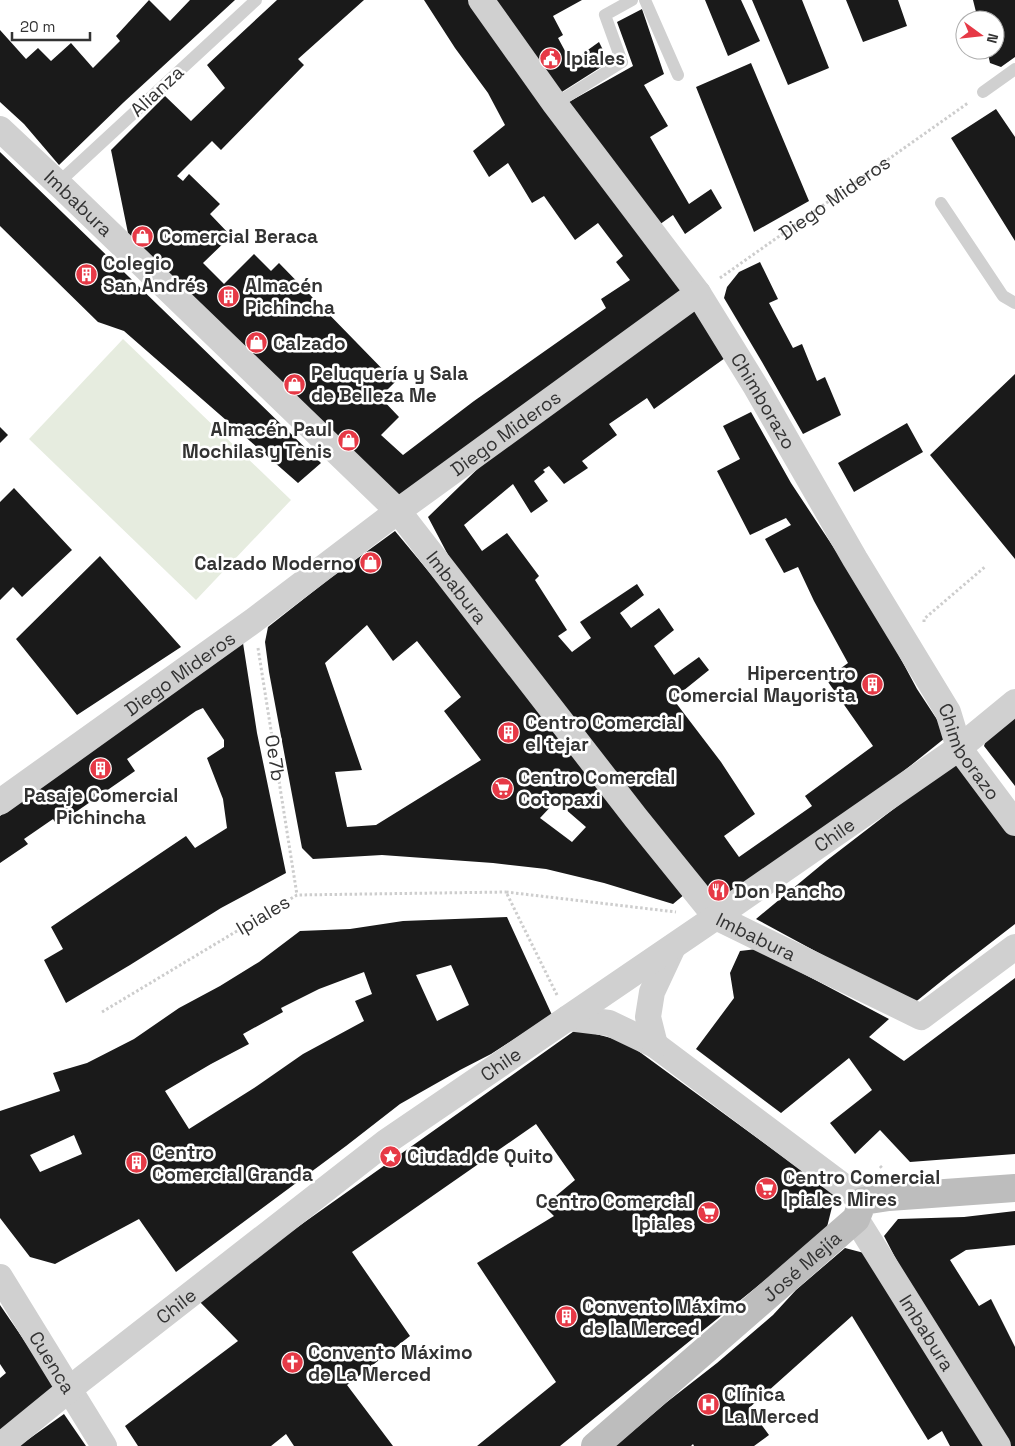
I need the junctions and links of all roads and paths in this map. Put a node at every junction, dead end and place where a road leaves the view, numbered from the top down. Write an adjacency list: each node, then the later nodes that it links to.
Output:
1 (256, 0): 10 (lane, Alianza)
2 (481, 0): 8 (street, Chimborazo)
3 (632, 0): 8 (lane)
4 (644, 0): 6 (lane)
5 (1015, 69): 7 (lane)
6 (678, 75)
7 (983, 92): 12 (path, Diego Mideros)
8 (555, 104): 12 (street, Chimborazo)
9 (0, 129): 10 (street, Imbabura)
10 (58, 183): 14 (street, Imbabura)
11 (941, 203): 13 (lane)
12 (698, 293): 14 (street, Diego Mideros); 19 (street, Chimborazo)
13 (1015, 303)
14 (398, 511): 16 (street, Diego Mideros); 24 (street, Imbabura)
15 (986, 566): 17 (path)
16 (253, 621): 20 (street, Diego Mideros); 23 (path, Oe7b)
17 (927, 628)
18 (1015, 702): 19 (street, Chile)
19 (959, 748): 21 (street, Chimborazo); 24 (street, Chile)
20 (0, 802)
21 (1015, 823)
22 (506, 892): 23 (path, Ipiales); 24 (path, Ipiales); 27 (path)
23 (297, 895): 28 (path, Ipiales)
24 (716, 917): 25 (street, Chile); 26 (street, Imbabura)
25 (673, 946): 27 (street, Chile); 29 (street)
26 (1015, 947)
27 (564, 1010): 29 (street, Imbabura); 33 (street, Chile)
28 (102, 1012)
29 (655, 1045): 31 (street, Imbabura)
30 (1015, 1188): 31 (street)
31 (860, 1210): 36 (street, José Mejía); 37 (street, Imbabura)
32 (0, 1278): 33 (street, Cuenca)
33 (69, 1389): 34 (street, Chile); 35 (street, Cuenca)
34 (0, 1446)
35 (104, 1446)
36 (594, 1446)
37 (998, 1446)

